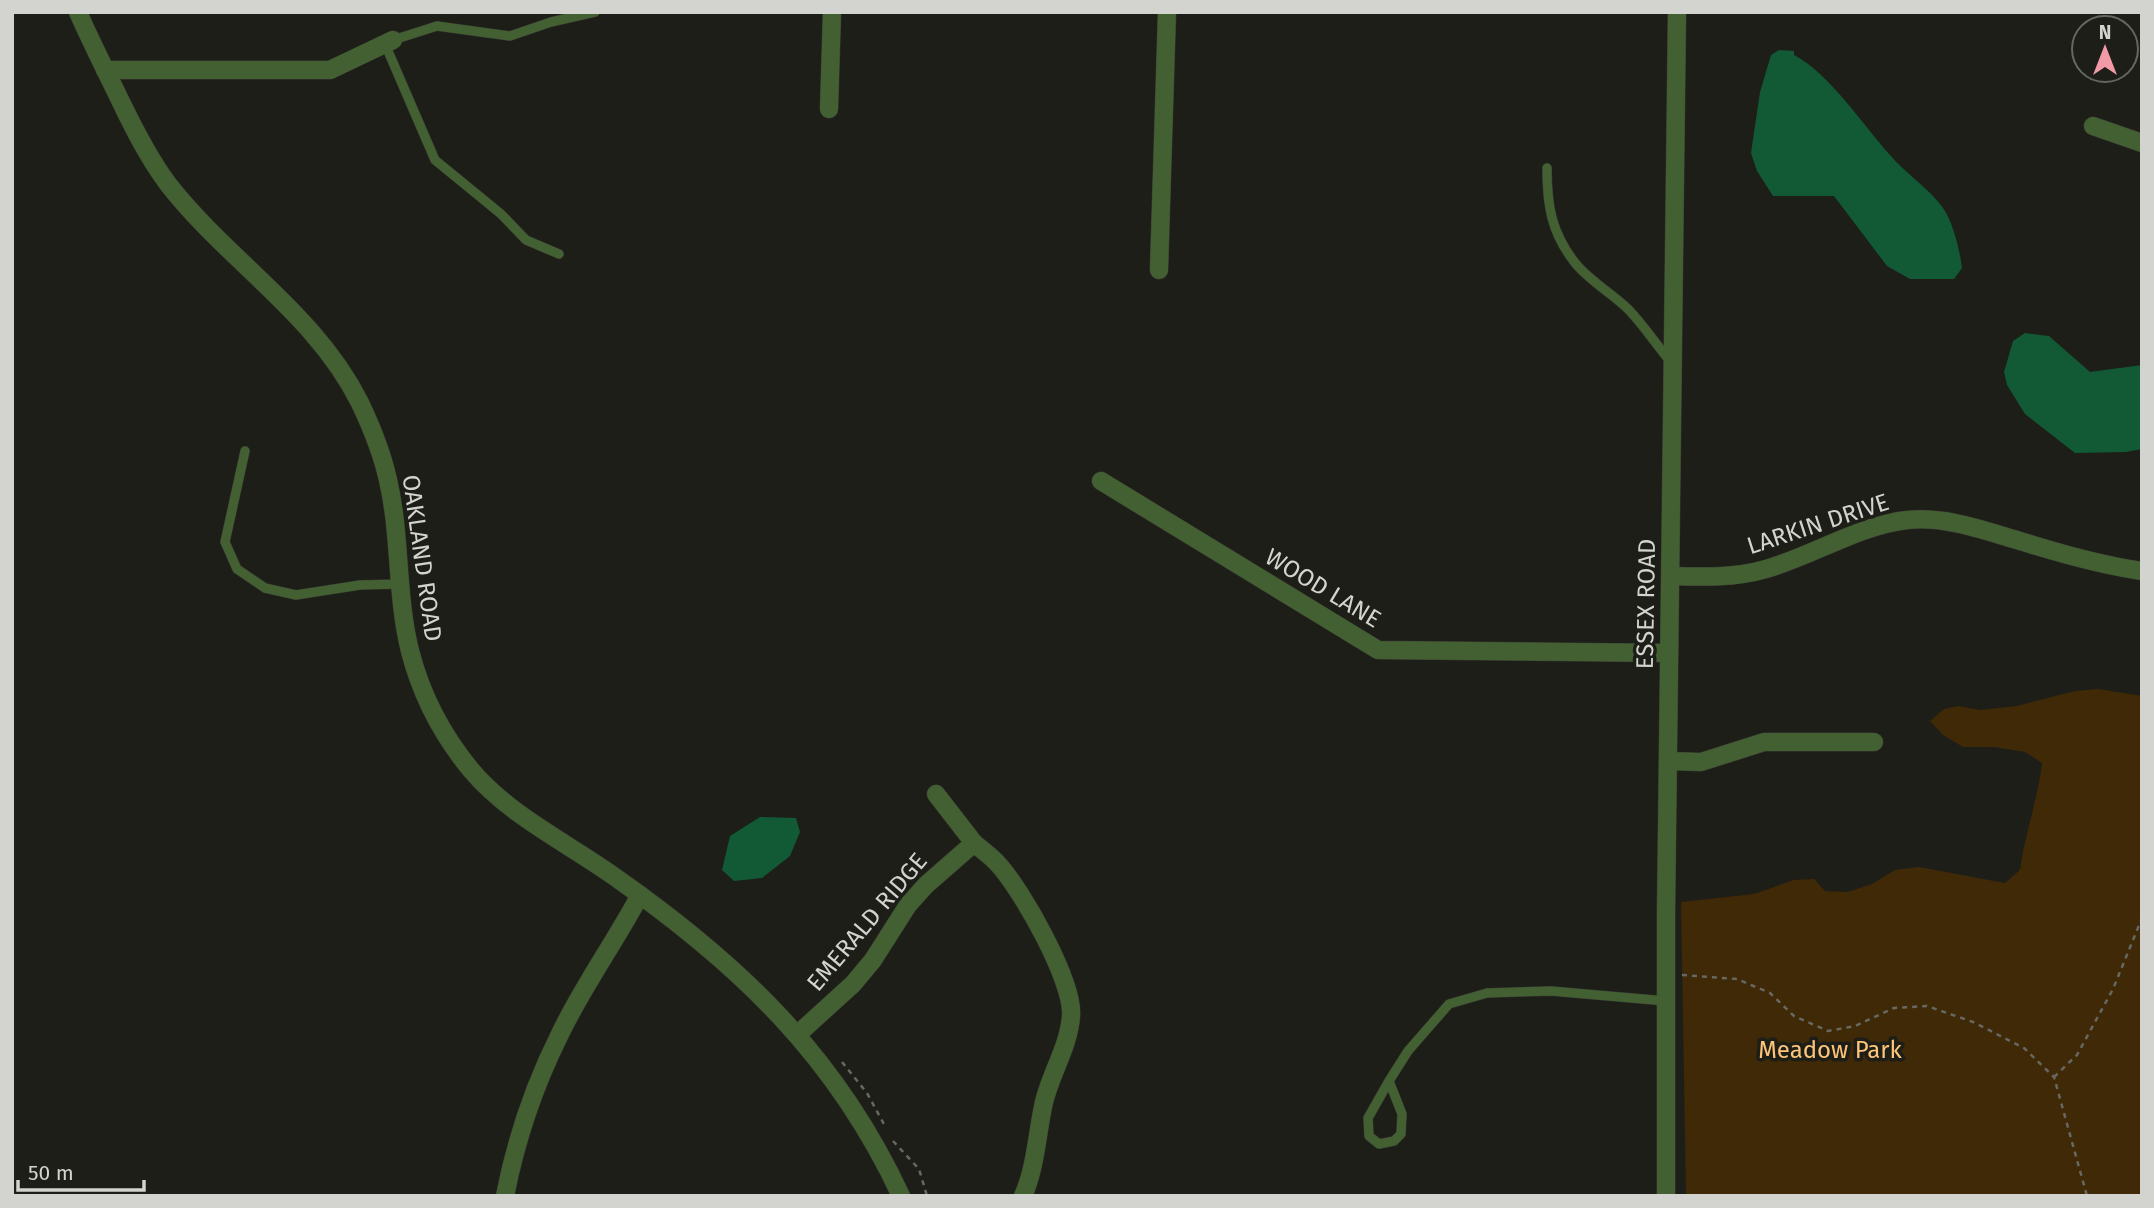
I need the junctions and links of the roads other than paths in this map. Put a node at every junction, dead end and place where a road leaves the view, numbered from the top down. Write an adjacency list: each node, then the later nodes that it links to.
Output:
1 (78, 12): 7 (street, OAKLAND ROAD)
2 (595, 12): 6 (lane)
3 (832, 12): 8 (street)
4 (1167, 12): 13 (street)
5 (1677, 12): 14 (street, ESSEX ROAD)
6 (389, 42): 7 (street); 12 (lane)
7 (105, 71): 19 (street, OAKLAND ROAD)
8 (829, 109)
9 (2093, 126): 10 (street)
10 (2142, 143)
11 (1546, 168): 14 (lane)
12 (559, 254)
13 (1159, 270)
14 (1673, 365): 18 (street, ESSEX ROAD)
15 (246, 451): 19 (lane)
16 (1101, 481): 20 (street, WOOD LANE)
17 (2142, 571): 18 (street, LARKIN DRIVE)
18 (1671, 576): 20 (street, ESSEX ROAD)
19 (400, 584): 25 (street, OAKLAND ROAD)
20 (1669, 653): 22 (street, ESSEX ROAD)
21 (1874, 742): 22 (street)
22 (1668, 761): 26 (street, ESSEX ROAD)
23 (936, 794): 24 (street)
24 (974, 843): 27 (street, EMERALD RIDGE); 31 (street)
25 (640, 895): 27 (street, OAKLAND ROAD); 29 (street)
26 (1666, 1001): 28 (lane); 32 (street, ESSEX ROAD)
27 (798, 1034): 30 (street, OAKLAND ROAD)
28 (1389, 1081): 28 (lane)
29 (505, 1196)
30 (901, 1196)
31 (1023, 1196)
32 (1666, 1196)

